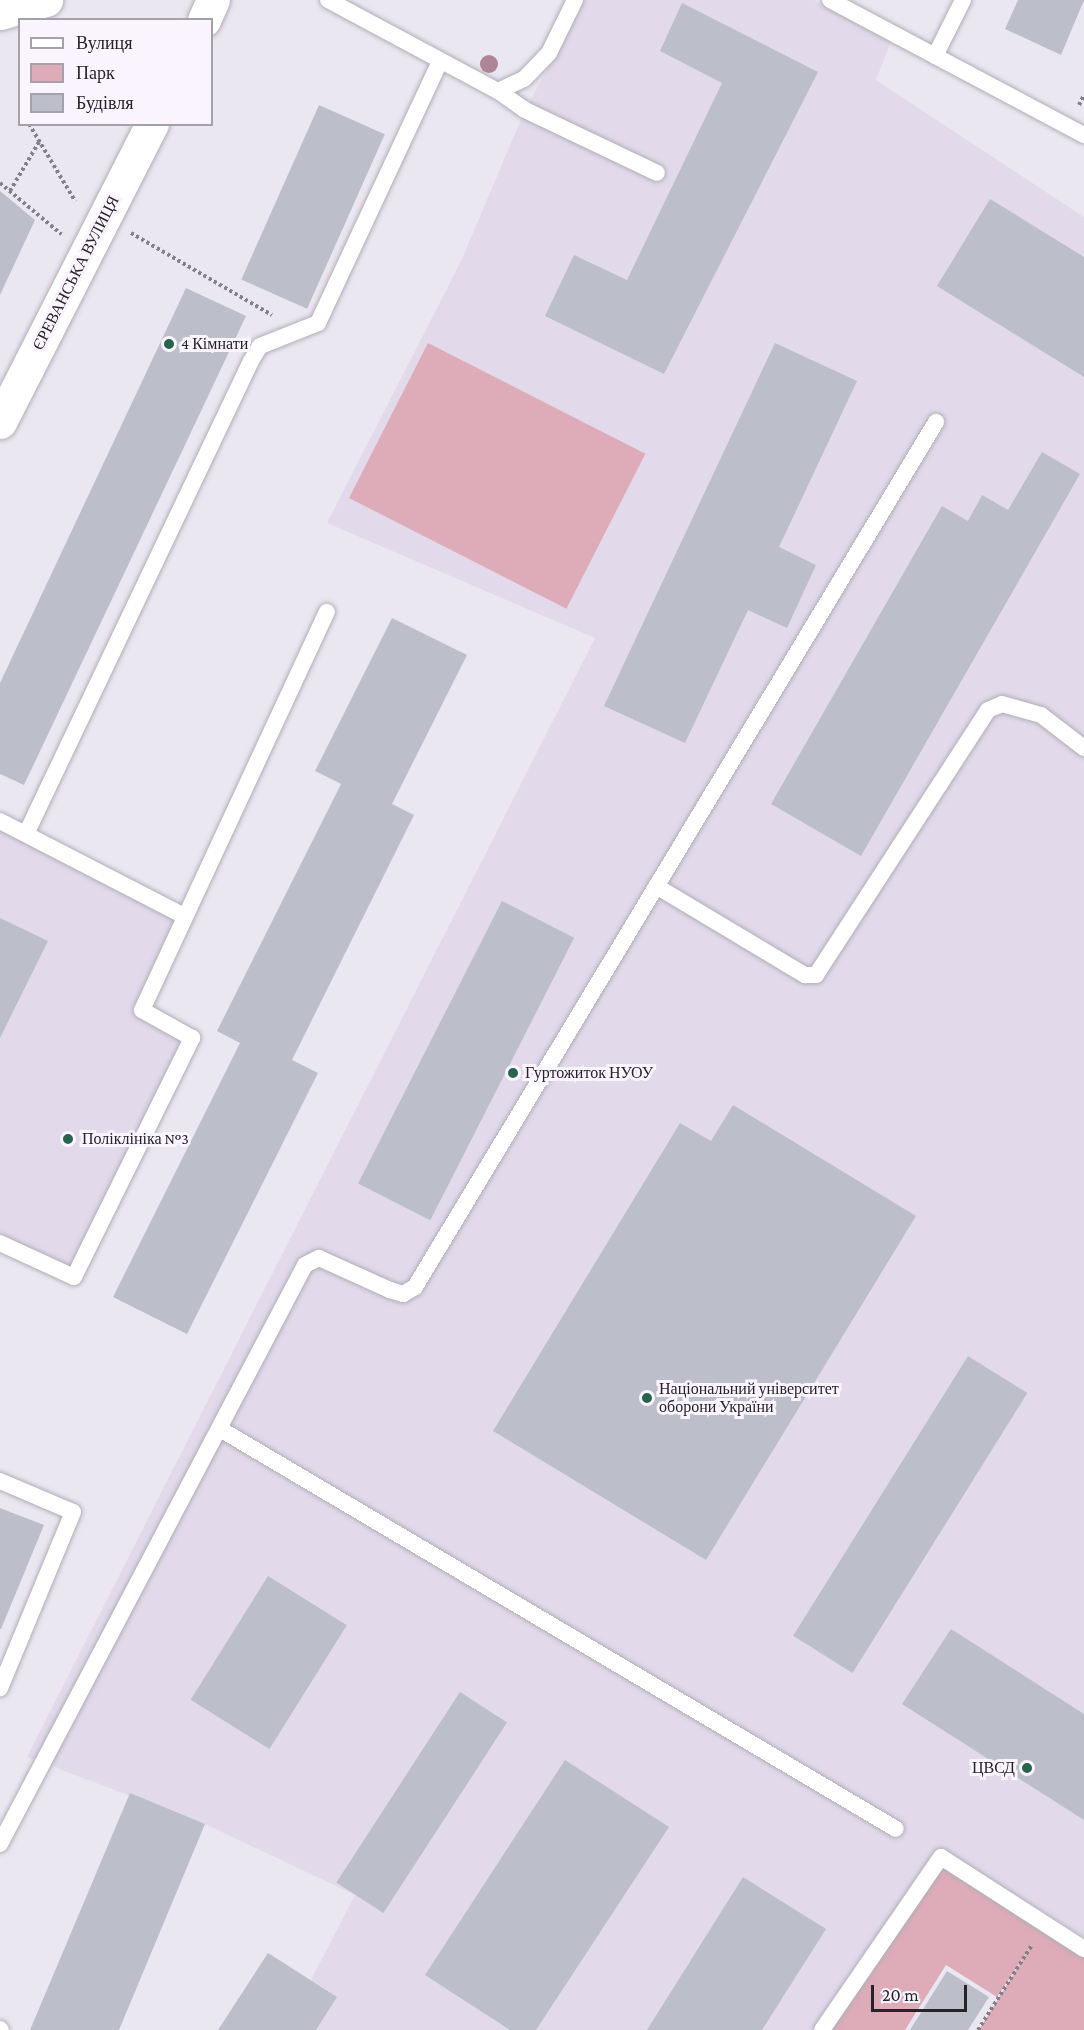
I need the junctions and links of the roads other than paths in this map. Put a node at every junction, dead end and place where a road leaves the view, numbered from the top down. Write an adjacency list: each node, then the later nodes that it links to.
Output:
1 (46, 0): 7 (street)
2 (213, 0): 8 (street)
3 (328, 0): 10 (lane)
4 (575, 0): 11 (lane)
5 (830, 0): 9 (lane)
6 (963, 0): 9 (lane)
7 (0, 13)
8 (205, 18)
9 (935, 56): 13 (lane)
10 (440, 61): 11 (lane); 20 (lane)
11 (498, 91): 14 (lane)
12 (151, 126): 15 (street, ЄРЕВАНСЬКА ВУЛИЦЯ)
13 (1084, 135)
14 (657, 173)
15 (0, 422)
16 (936, 422): 21 (lane)
17 (327, 612): 22 (lane)
18 (1084, 748): 21 (lane)
19 (0, 821): 20 (lane)
20 (26, 834): 22 (lane)
21 (656, 886): 24 (lane)
22 (182, 915): 23 (lane)
23 (0, 1243)
24 (219, 1429): 27 (lane); 28 (lane)
25 (0, 1481): 26 (lane)
26 (0, 1688)
27 (896, 1829)
28 (0, 1844)
29 (1084, 1949): 30 (lane)
30 (822, 2030)

